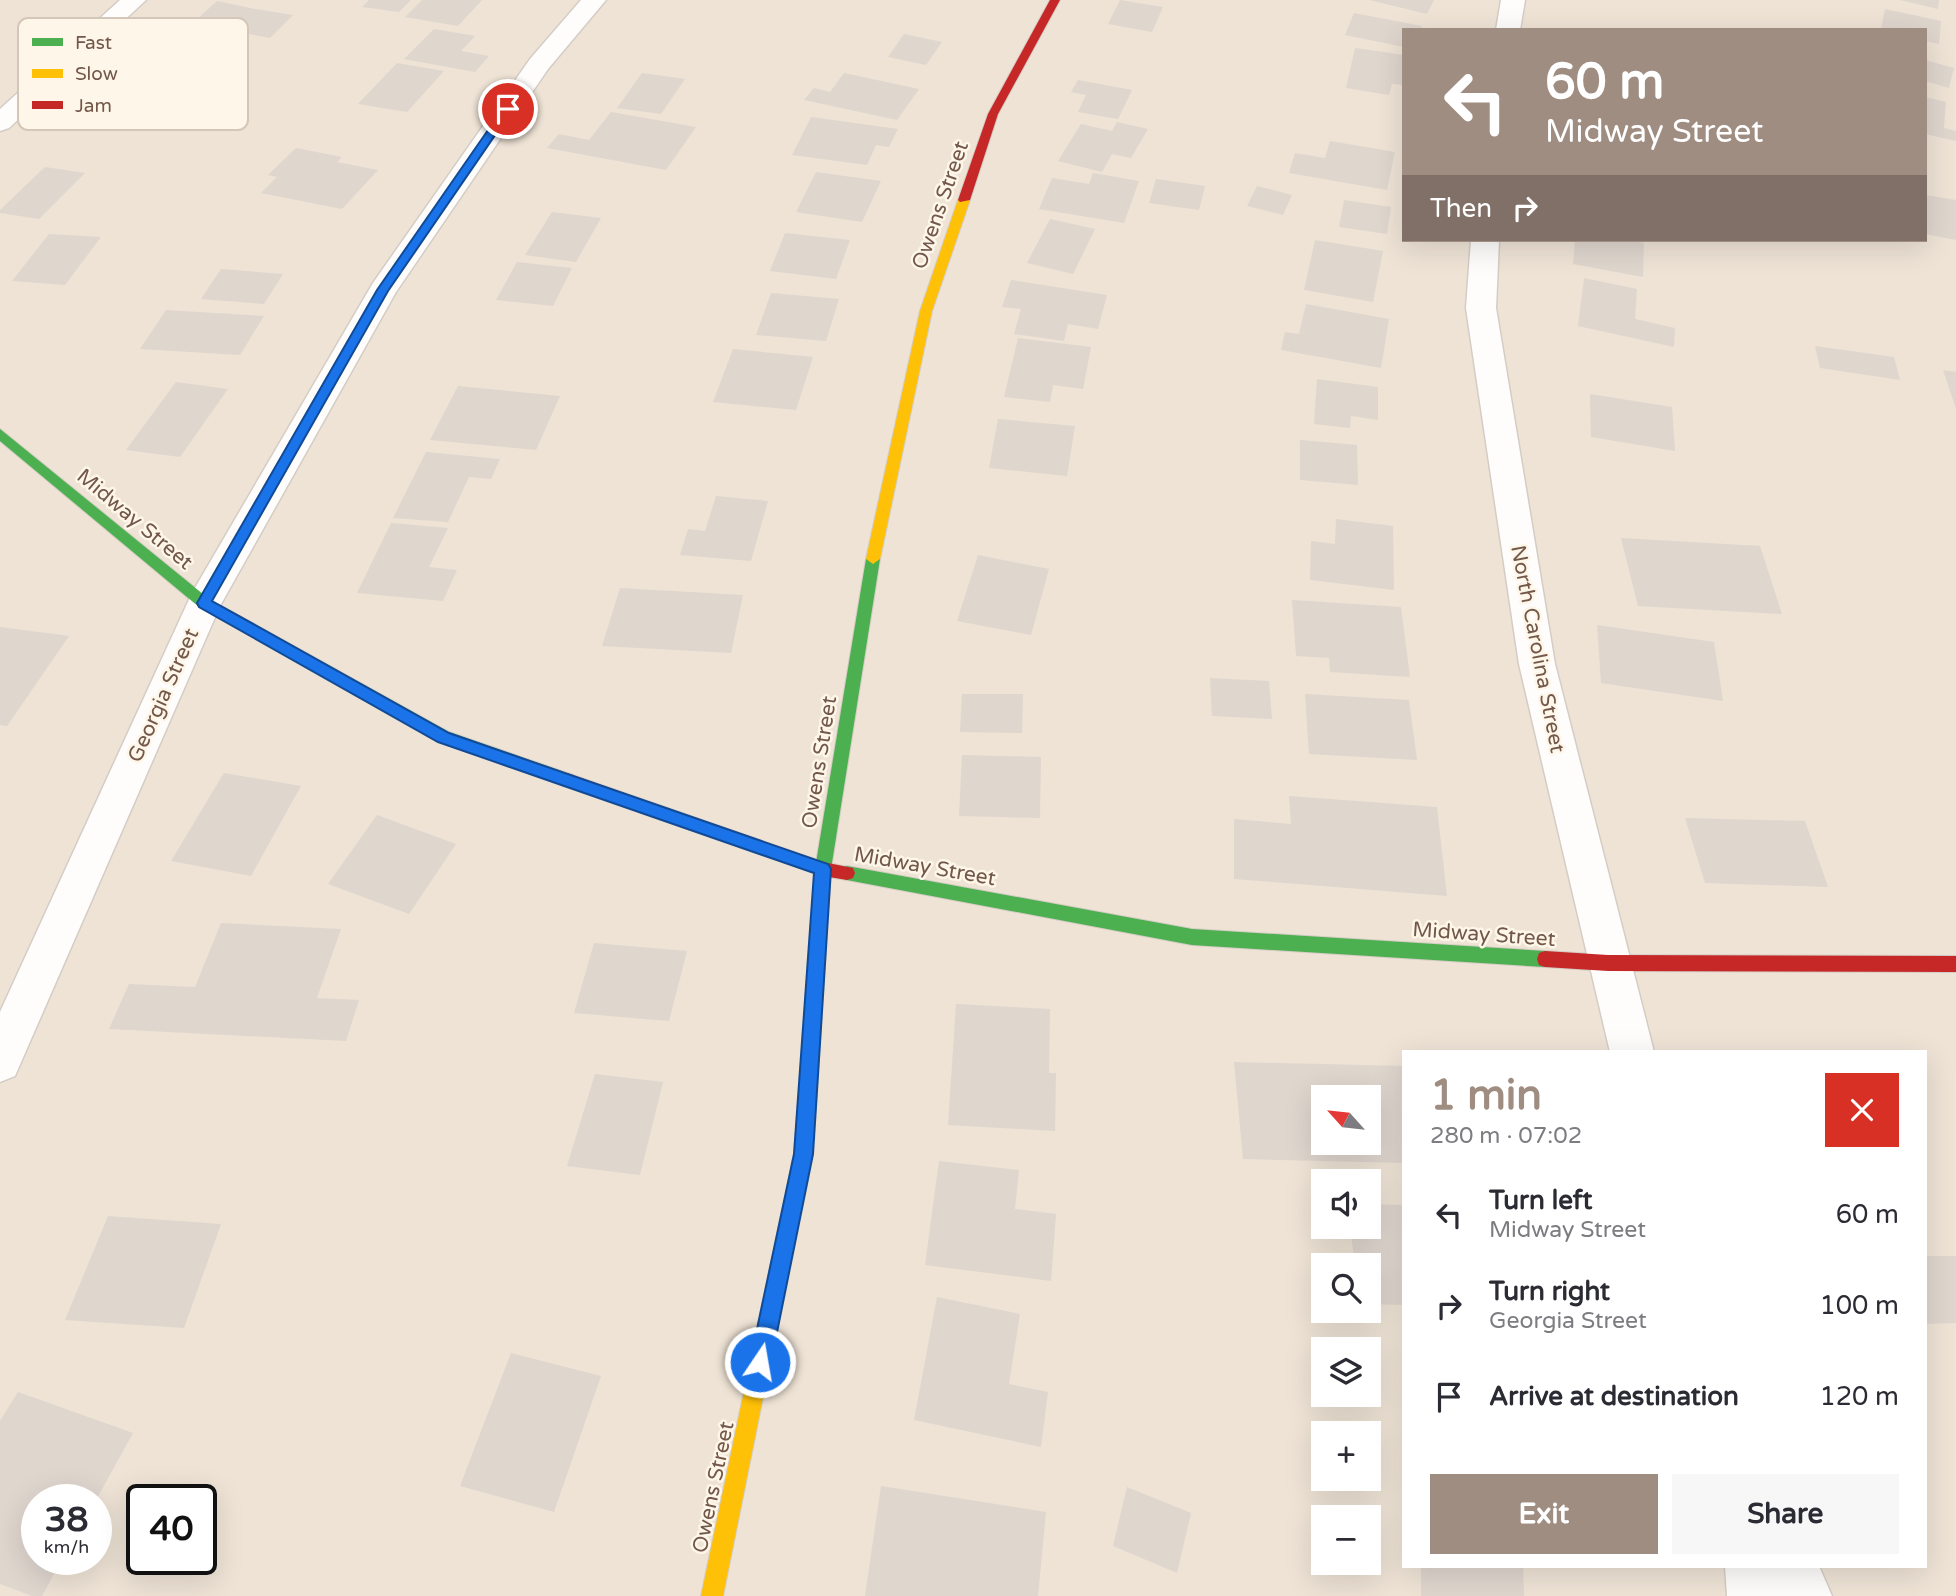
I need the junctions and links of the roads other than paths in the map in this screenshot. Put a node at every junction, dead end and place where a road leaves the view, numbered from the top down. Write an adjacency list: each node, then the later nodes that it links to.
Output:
1 (134, 0): 5 (street)
2 (594, 0): 11 (street, Georgia Street)
3 (1055, 0): 12 (street, Owens Street)
4 (1513, 0): 6 (street)
5 (114, 18)
6 (1508, 28)
7 (18, 106): 8 (street)
8 (0, 123)
9 (1485, 242): 13 (street, North Carolina Street)
10 (0, 434): 11 (street, Midway Street)
11 (204, 603): 12 (street, Midway Street); 16 (street, Georgia Street)
12 (823, 869): 13 (street, Midway Street); 19 (street, Owens Street)
13 (1608, 963): 14 (street, Midway Street); 15 (street, North Carolina Street)
14 (1956, 964)
15 (1631, 1050)
16 (0, 1060)
17 (1751, 1568): 20 (street)
18 (1793, 1568): 21 (street)
19 (712, 1596)
20 (1754, 1596)
21 (1805, 1596)

